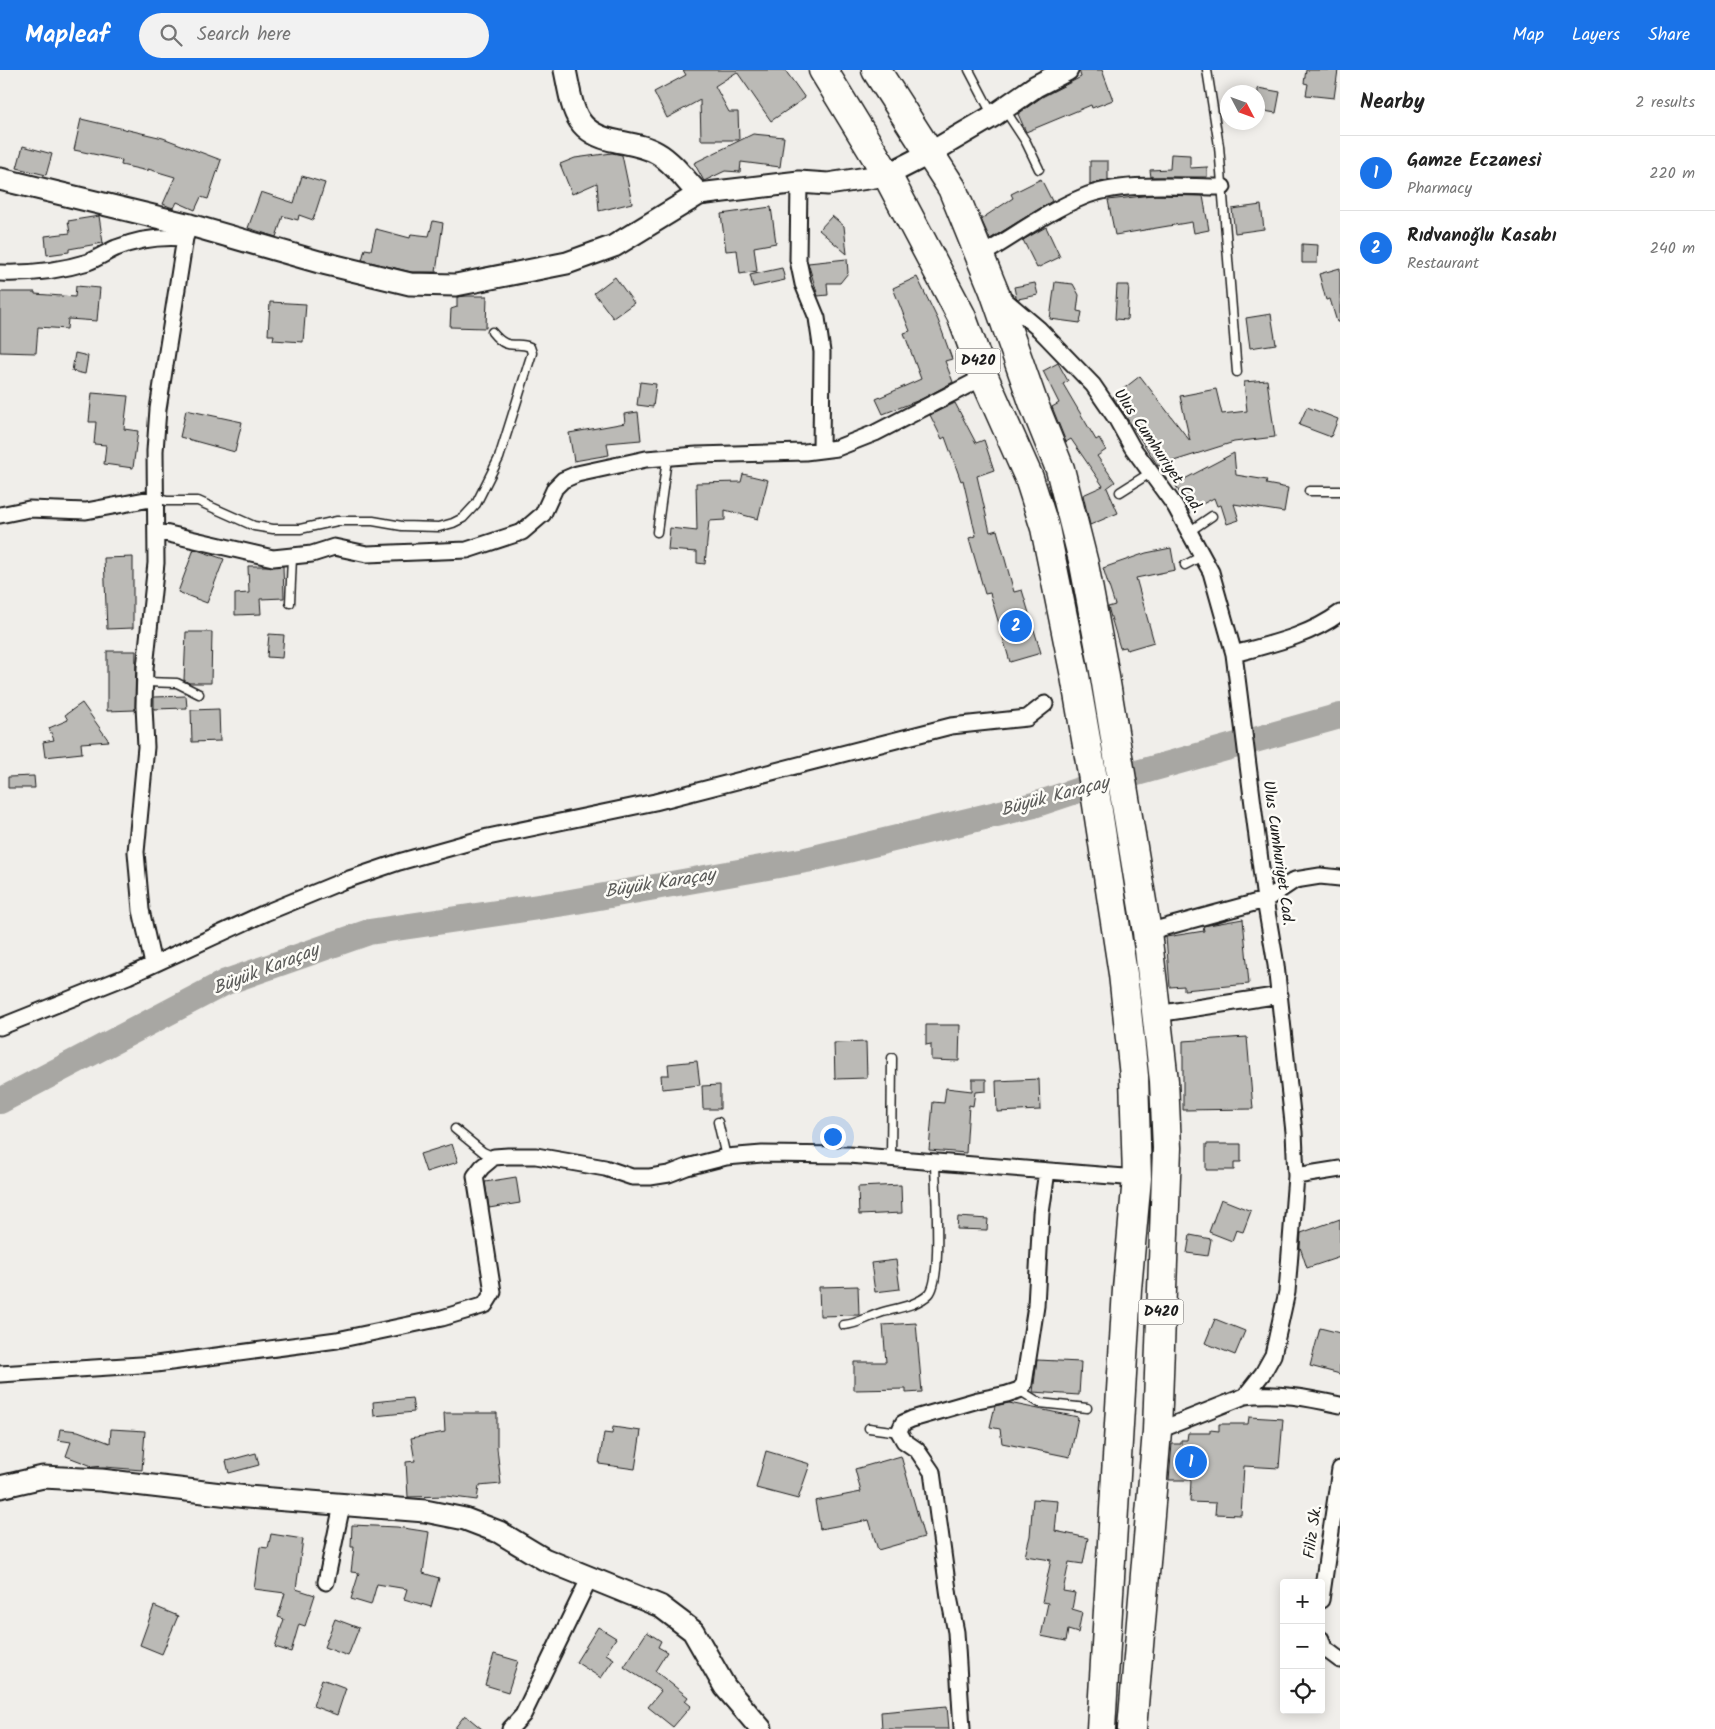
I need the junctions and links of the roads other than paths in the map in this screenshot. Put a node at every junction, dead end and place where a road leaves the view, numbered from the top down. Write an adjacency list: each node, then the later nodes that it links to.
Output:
1 (566, 70): 14 (street)
2 (823, 70): 10 (highway, D420)
3 (876, 70): 8 (highway, D420)
4 (968, 70): 7 (lane)
5 (1067, 70): 7 (street)
6 (1207, 70): 13 (lane)
7 (999, 112): 8 (street); 9 (lane)
8 (930, 154): 10 (street); 16 (highway, D420)
9 (1039, 168)
10 (887, 175): 12 (street); 21 (highway, D420)
11 (0, 179): 15 (street)
12 (799, 182): 14 (street); 22 (street)
13 (1223, 187): 16 (street); 20 (lane)
14 (699, 194): 15 (street)
15 (187, 232): 17 (street); 28 (street)
16 (980, 256): 18 (highway, D420)
17 (0, 273)
18 (994, 291): 24 (street, Ulus Cumhuriyet Cad.); 45 (highway, D420)
19 (492, 332): 28 (lane)
20 (1238, 372)
21 (984, 377): 22 (street); 60 (highway, D420)
22 (821, 450): 23 (street)
23 (667, 459): 33 (lane); 35 (street)
24 (1150, 473): 27 (lane); 32 (street, Ulus Cumhuriyet Cad.)
25 (1309, 490): 26 (lane)
26 (1340, 491)
27 (1120, 492)
28 (156, 498): 29 (street); 31 (street)
29 (0, 515)
30 (1212, 516): 32 (lane)
31 (156, 531): 35 (street); 40 (street)
32 (1190, 531): 34 (street, Ulus Cumhuriyet Cad.)
33 (657, 532)
34 (1204, 555): 36 (lane); 39 (street, Ulus Cumhuriyet Cad.)
35 (292, 557): 37 (lane)
36 (1185, 565)
37 (290, 603)
38 (1340, 613): 39 (street)
39 (1234, 654): 44 (street, Ulus Cumhuriyet Cad.)
40 (145, 682): 41 (lane); 46 (street)
41 (199, 694)
42 (1045, 704): 46 (street)
43 (1340, 878): 44 (street)
44 (1265, 900): 45 (street); 47 (street, Ulus Cumhuriyet Cad.)
45 (1147, 932): 48 (highway, D420)
46 (153, 964): 49 (street)
47 (1280, 995): 48 (street); 59 (street, Ulus Cumhuriyet Cad.)
48 (1157, 1014): 68 (highway, D420)
49 (0, 1027)
50 (892, 1058): 55 (lane)
51 (718, 1122): 54 (lane)
52 (455, 1129): 53 (lane)
53 (494, 1157): 54 (street); 62 (street)
54 (726, 1157): 55 (street)
55 (891, 1159): 56 (street)
56 (935, 1162): 58 (street); 61 (lane)
57 (1340, 1169): 59 (street)
58 (1047, 1171): 60 (street); 63 (street)
59 (1296, 1176): 64 (street, Ulus Cumhuriyet Cad.)
60 (1137, 1178): 82 (highway)
61 (844, 1325)
62 (0, 1374)
63 (1019, 1390): 66 (lane); 69 (street)
64 (1244, 1396): 65 (street); 68 (street, Ulus Cumhuriyet Cad.)
65 (1340, 1405)
66 (1087, 1408)
67 (869, 1428): 69 (lane)
68 (1157, 1431): 83 (highway, D420)
69 (899, 1432): 81 (street)
70 (1340, 1469): 74 (street, Filiz Sk.)
71 (0, 1487): 72 (street)
72 (342, 1505): 73 (street); 75 (street)
73 (590, 1577): 78 (street); 80 (street)
74 (1324, 1579)
75 (326, 1582)
76 (1325, 1649): 77 (street)
77 (1340, 1660)
78 (523, 1722): 79 (street)
79 (510, 1729)
80 (762, 1729)
81 (962, 1729)
82 (1101, 1729)
83 (1132, 1729)

